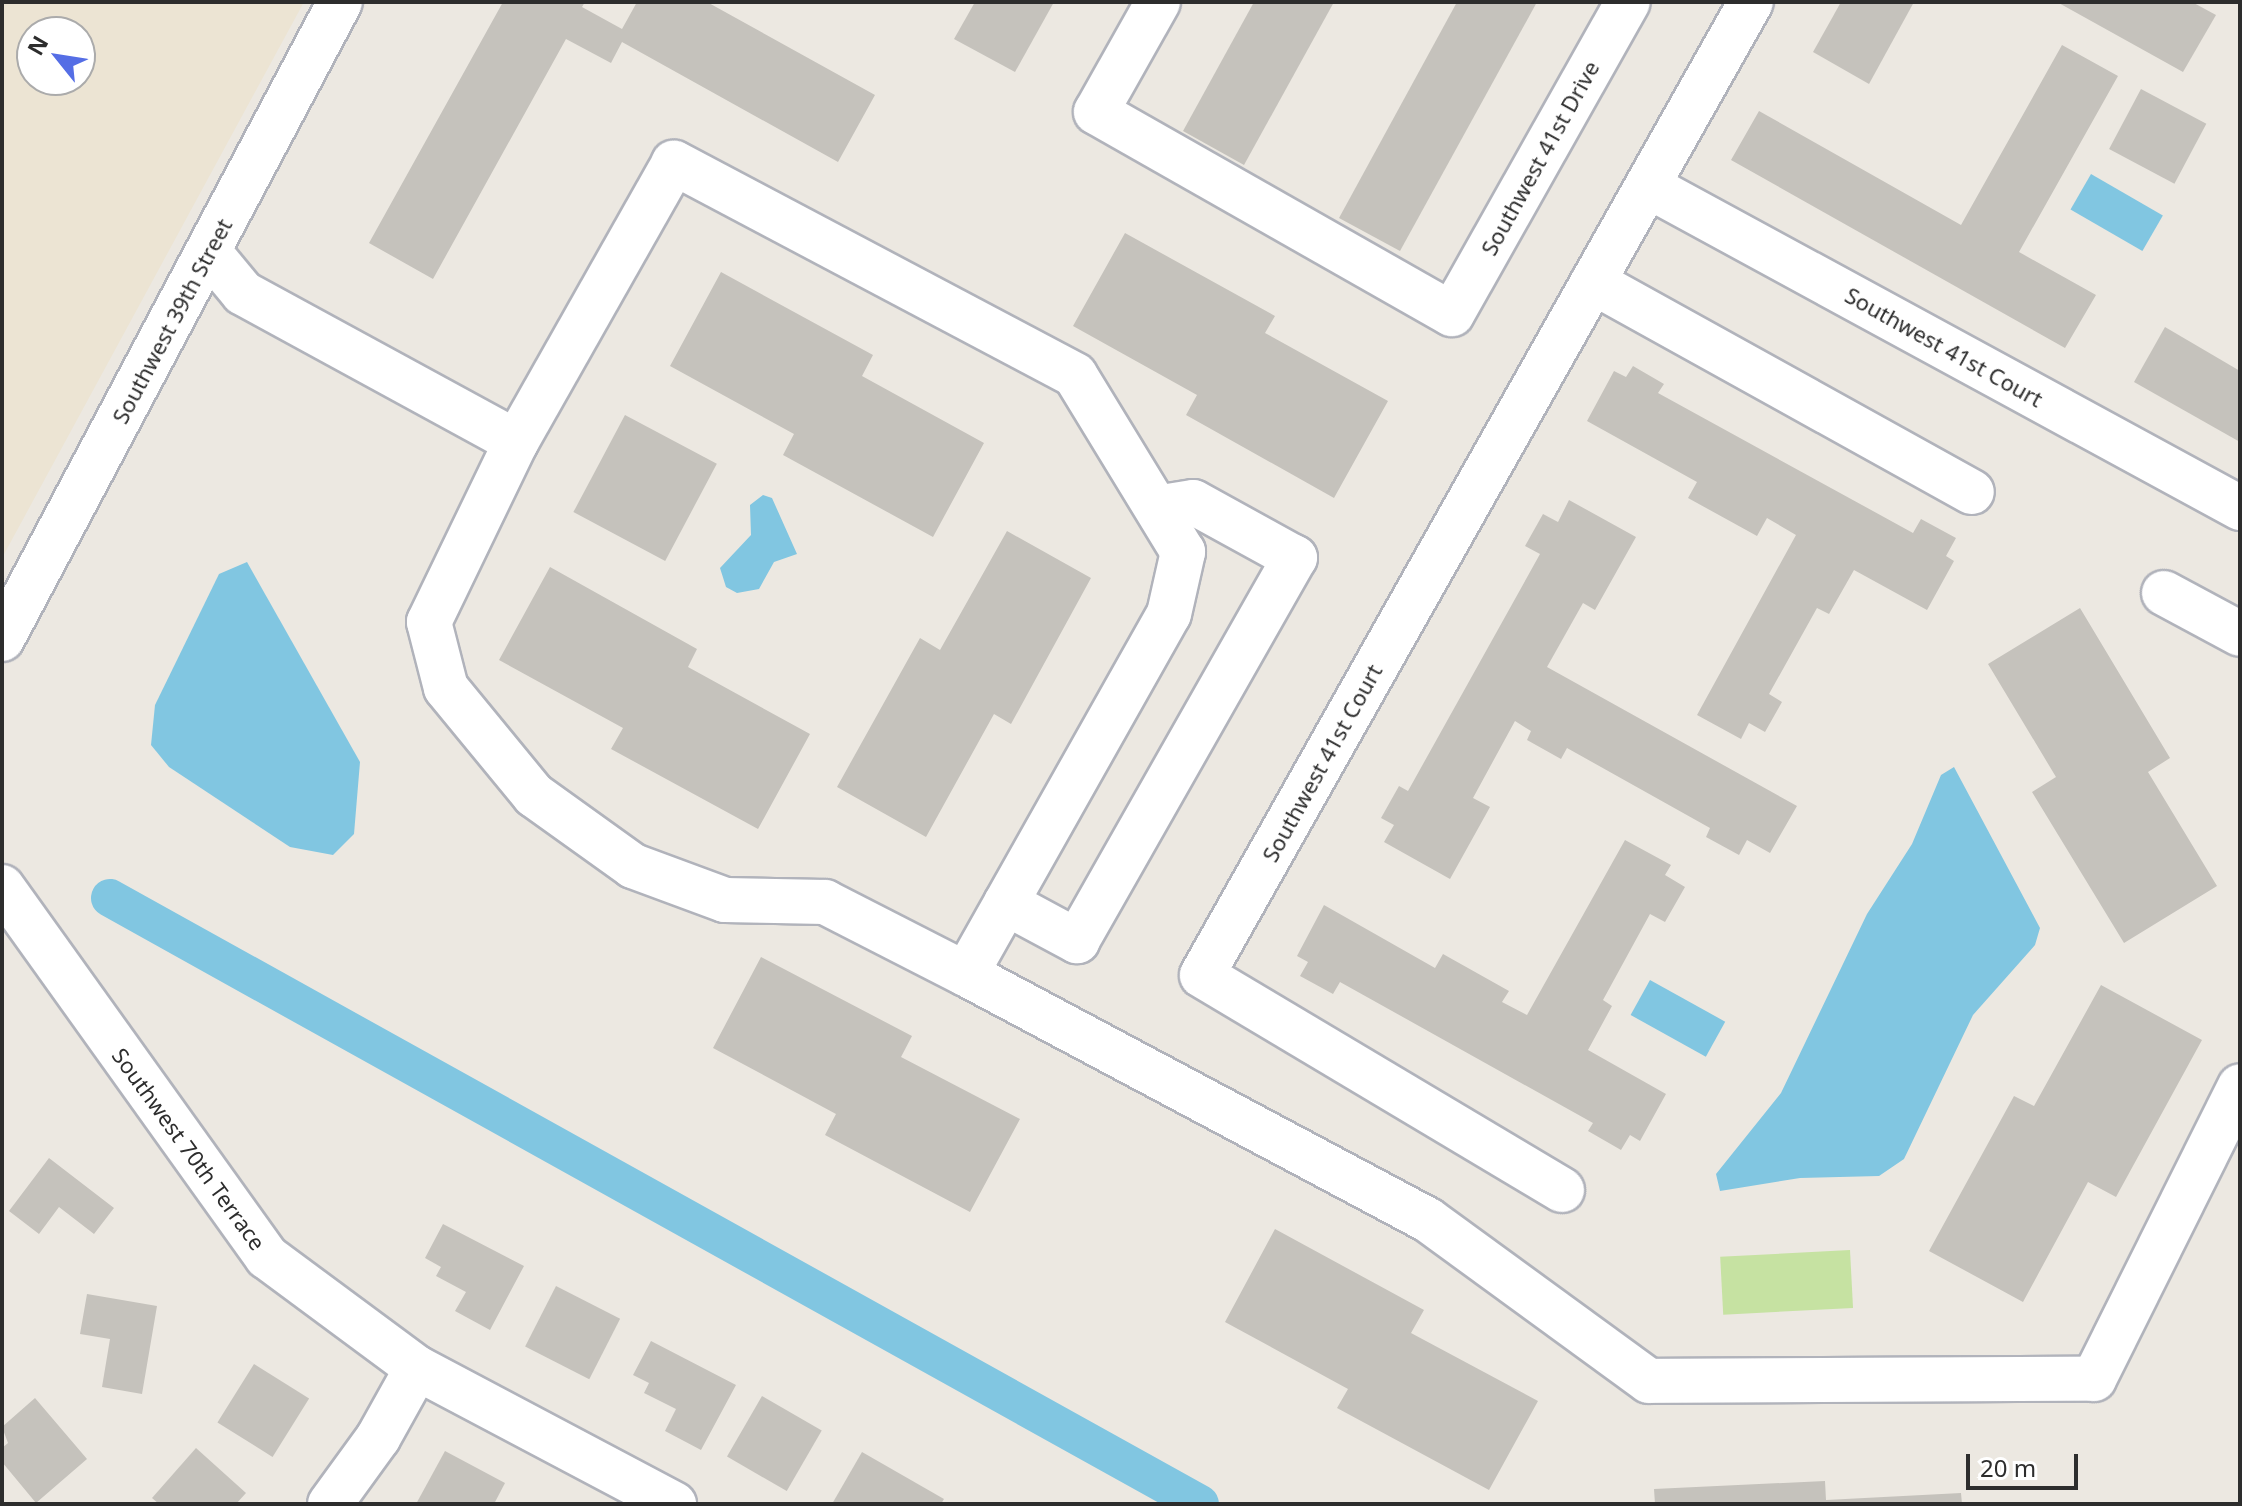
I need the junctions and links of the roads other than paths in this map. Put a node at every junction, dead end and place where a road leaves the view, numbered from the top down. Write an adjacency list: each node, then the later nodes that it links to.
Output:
1 (340, 2): 6 (street, Southwest 39th Street)
2 (1158, 2): 3 (street, Southwest 41st Drive)
3 (1628, 2)
4 (1751, 2): 5 (street, Southwest 41st Court)
5 (1648, 186): 7 (street, Southwest 41st Court); 11 (street, Southwest 41st Court)
6 (209, 252): 8 (street); 14 (street, Southwest 39th Street)
7 (1593, 282): 9 (street); 19 (street, Southwest 41st Court)
8 (516, 442): 10 (street); 17 (street)
9 (1972, 492)
10 (1157, 508): 16 (street); 16 (street)
11 (2240, 508)
12 (2164, 593): 13 (street)
13 (2240, 634)
14 (2, 639)
15 (2, 887): 20 (street, Southwest 70th Terrace)
16 (1006, 903): 17 (street)
17 (966, 974): 18 (street)
18 (2240, 1086)
19 (1562, 1190)
20 (417, 1368): 21 (street); 22 (street, Southwest 70th Terrace)
21 (330, 1504)
22 (674, 1504)

